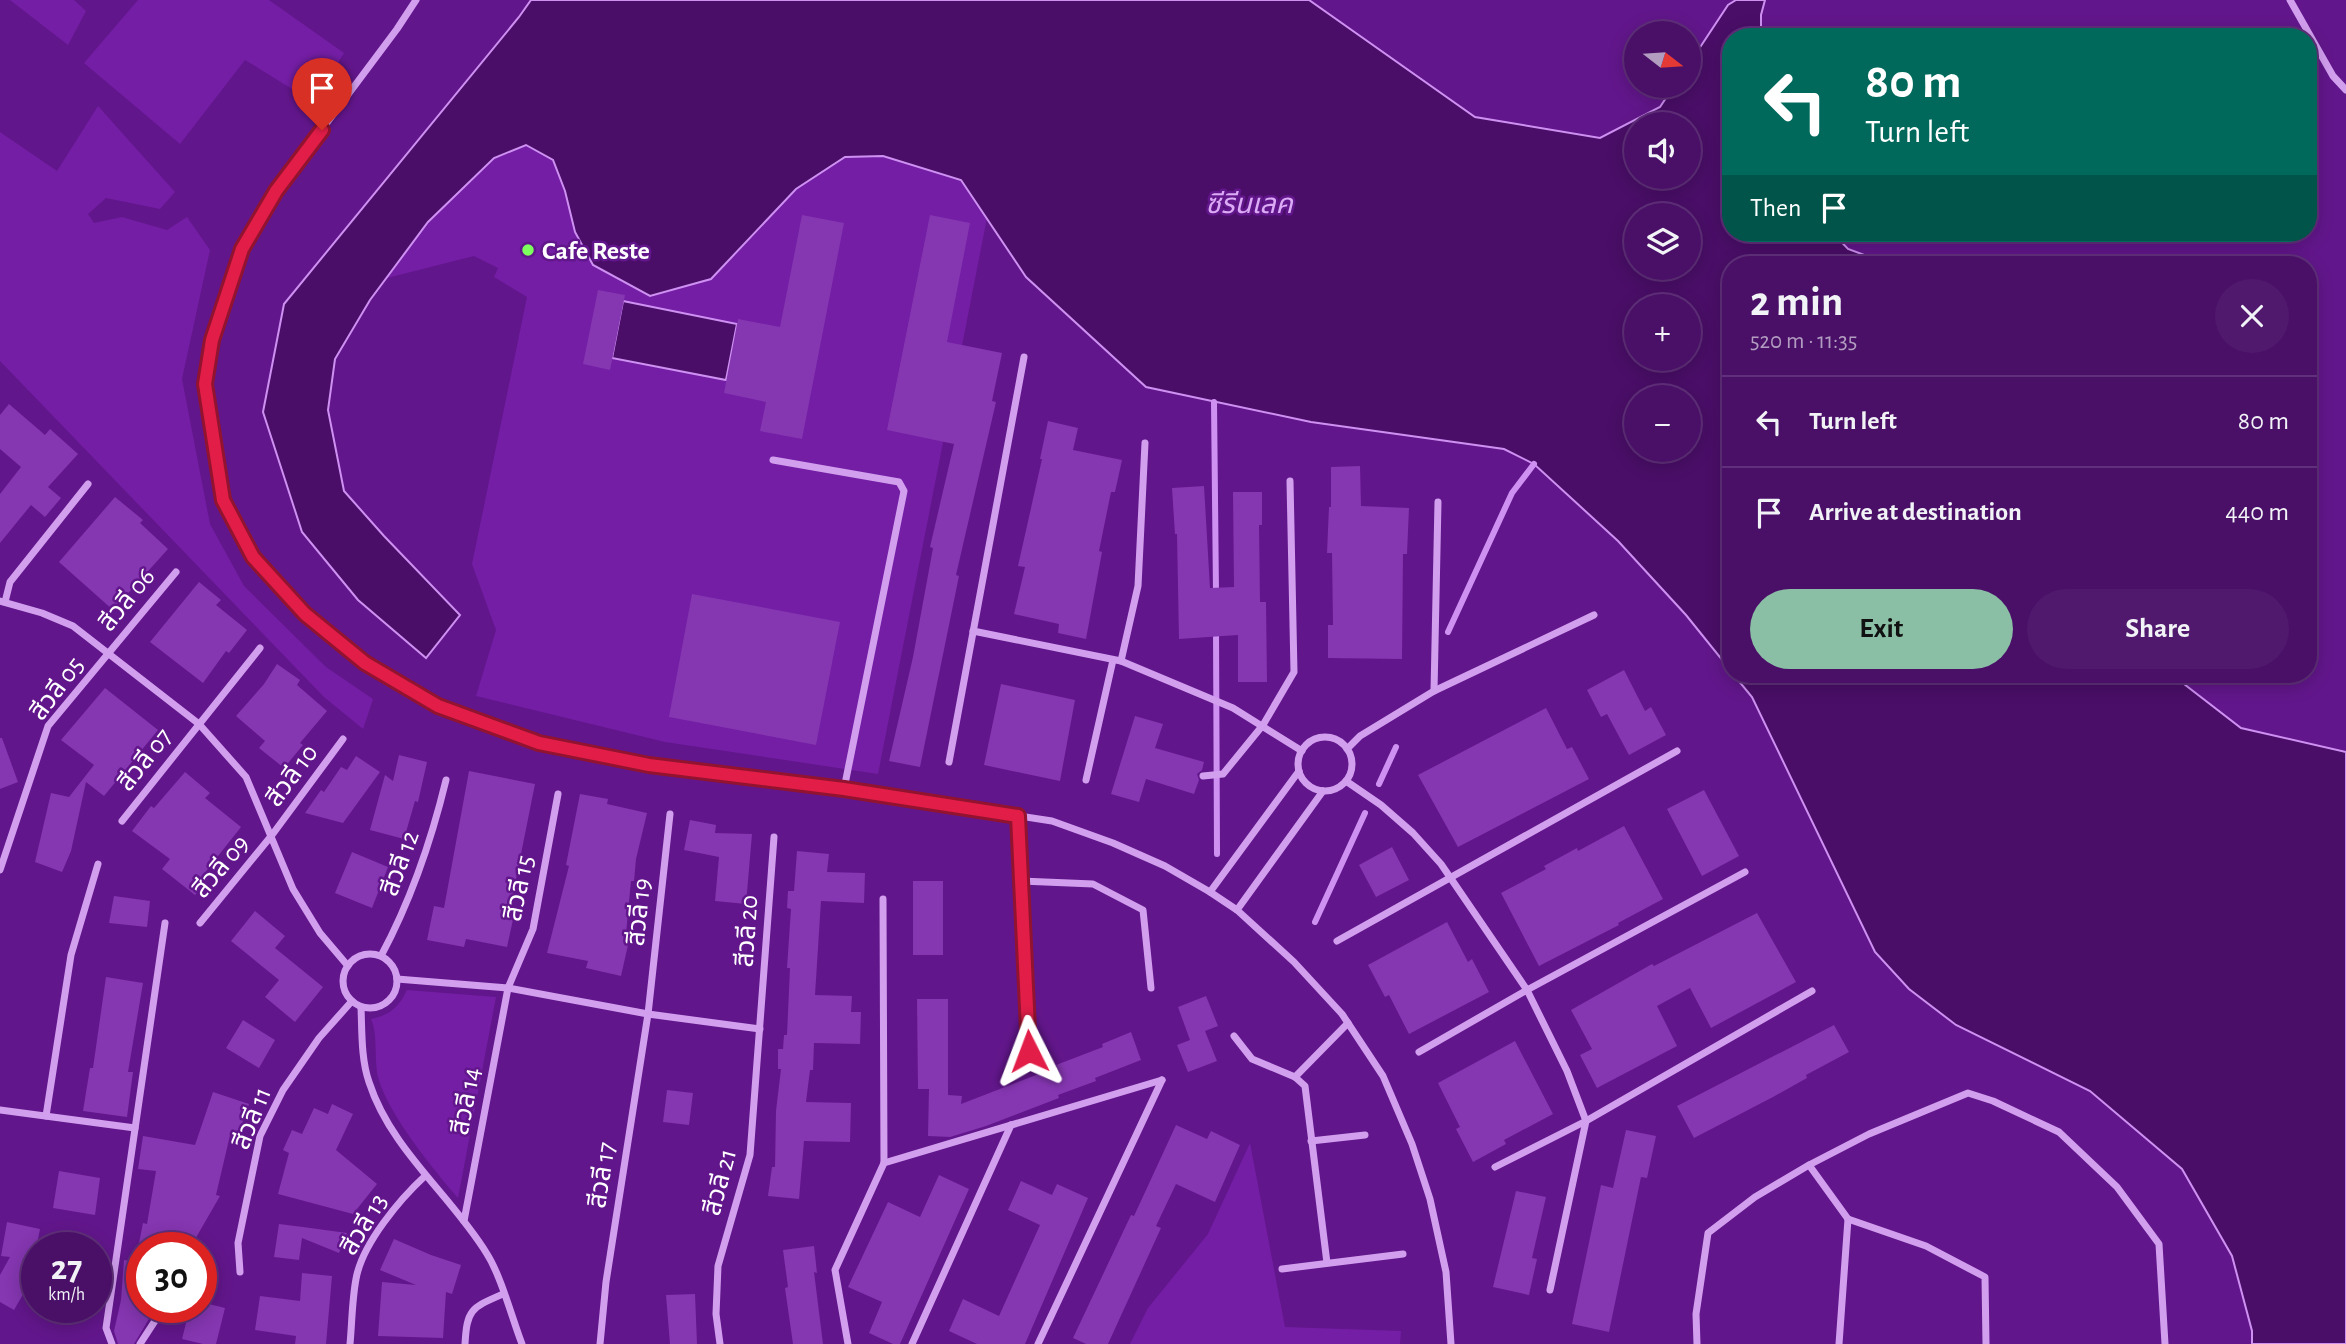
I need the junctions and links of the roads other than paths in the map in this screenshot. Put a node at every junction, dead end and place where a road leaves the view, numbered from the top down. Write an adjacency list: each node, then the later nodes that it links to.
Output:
1 (416, 0): 32 (street)
2 (2290, 0): 3 (street)
3 (2306, 28)
4 (2317, 48): 5 (street)
5 (2346, 90)
6 (1024, 358): 15 (street)
7 (1145, 443): 18 (street)
8 (774, 460): 32 (street)
9 (1290, 481): 21 (street)
10 (88, 484): 13 (street)
11 (1438, 502): 19 (street)
12 (176, 572): 17 (street, สีวลี 06)
13 (3, 602): 17 (street)
14 (1594, 615): 19 (street)
15 (973, 631): 18 (street); 26 (street)
16 (260, 648): 20 (street, สีวลี 07)
17 (109, 654): 20 (street); 41 (street, สีวลี 05)
18 (1117, 660): 21 (street); 30 (street)
19 (1430, 693): 23 (street)
20 (198, 724): 37 (street, สีวลี 07); 38 (street)
21 (1263, 724): 24 (street); 28 (street)
22 (343, 739): 38 (street, สีวลี 10)
23 (1348, 748): 24 (street); 31 (street)
24 (1302, 751): 27 (street)
25 (1677, 751): 43 (street)
26 (949, 762)
27 (1299, 771): 33 (street); 45 (street)
28 (1207, 776)
29 (446, 780): 51 (street, สีวลี 12)
30 (1086, 780)
31 (1346, 781): 33 (street); 43 (street)
32 (844, 789): 36 (street)
33 (1323, 791): 47 (street)
34 (558, 794): 54 (street, สีวลี 15)
35 (670, 814): 60 (street, สีวลี 19)
36 (1018, 816): 44 (street); 45 (street)
37 (122, 821)
38 (272, 835): 49 (street, สีวลี 09); 52 (street)
39 (774, 837): 62 (street, สีวลี 20)
40 (98, 864): 68 (street)
41 (0, 870)
42 (1745, 872): 56 (street)
43 (1450, 878): 50 (street); 56 (street)
44 (1021, 881): 55 (street); 64 (street)
45 (1210, 892): 47 (street)
46 (883, 899): 74 (street)
47 (1237, 910): 61 (street)
48 (165, 923): 71 (street)
49 (200, 923)
50 (1338, 941)
51 (381, 956): 52 (street); 53 (street)
52 (348, 965): 58 (street)
53 (397, 979): 54 (street); 59 (street)
54 (508, 988): 60 (street); 79 (street, สีวลี 14)
55 (1151, 988)
56 (1527, 990): 65 (street); 69 (street)
57 (1812, 991): 69 (street)
58 (352, 1001): 59 (street); 83 (street, สีวลี 11)
59 (361, 1007): 77 (street)
60 (648, 1014): 62 (street); 92 (street, สีวลี 17)
61 (1348, 1023): 66 (street); 97 (street)
62 (760, 1029): 93 (street, สีวลี 21)
63 (1234, 1036): 66 (street)
64 (1029, 1051)
65 (1419, 1052)
66 (1295, 1077): 73 (street)
67 (0, 1110): 68 (street)
68 (46, 1116): 71 (street)
69 (1586, 1121): 76 (street); 84 (street)
70 (1011, 1125): 74 (street); 95 (street); 96 (street)
71 (135, 1128): 87 (street)
72 (1365, 1135): 73 (street)
73 (1311, 1140): 81 (street)
74 (884, 1163): 94 (street)
75 (1810, 1165): 78 (street); 98 (street); 101 (street)
76 (1496, 1167)
77 (425, 1176): 79 (street); 89 (street, สีวลี 13)
78 (1849, 1219): 99 (street); 100 (street)
79 (464, 1221): 85 (street)
80 (1403, 1254): 81 (street)
81 (1327, 1263): 82 (street)
82 (1282, 1269)
83 (240, 1272)
84 (1550, 1290)
85 (503, 1294): 90 (street); 91 (street)
86 (154, 1323): 88 (street)
87 (112, 1344)
88 (140, 1344)
89 (350, 1344)
90 (465, 1344)
91 (522, 1344)
92 (600, 1344)
93 (720, 1344)
94 (848, 1344)
95 (912, 1344)
96 (1038, 1344)
97 (1451, 1344)
98 (1697, 1344)
99 (1839, 1344)
100 (1986, 1344)
101 (2165, 1344)

